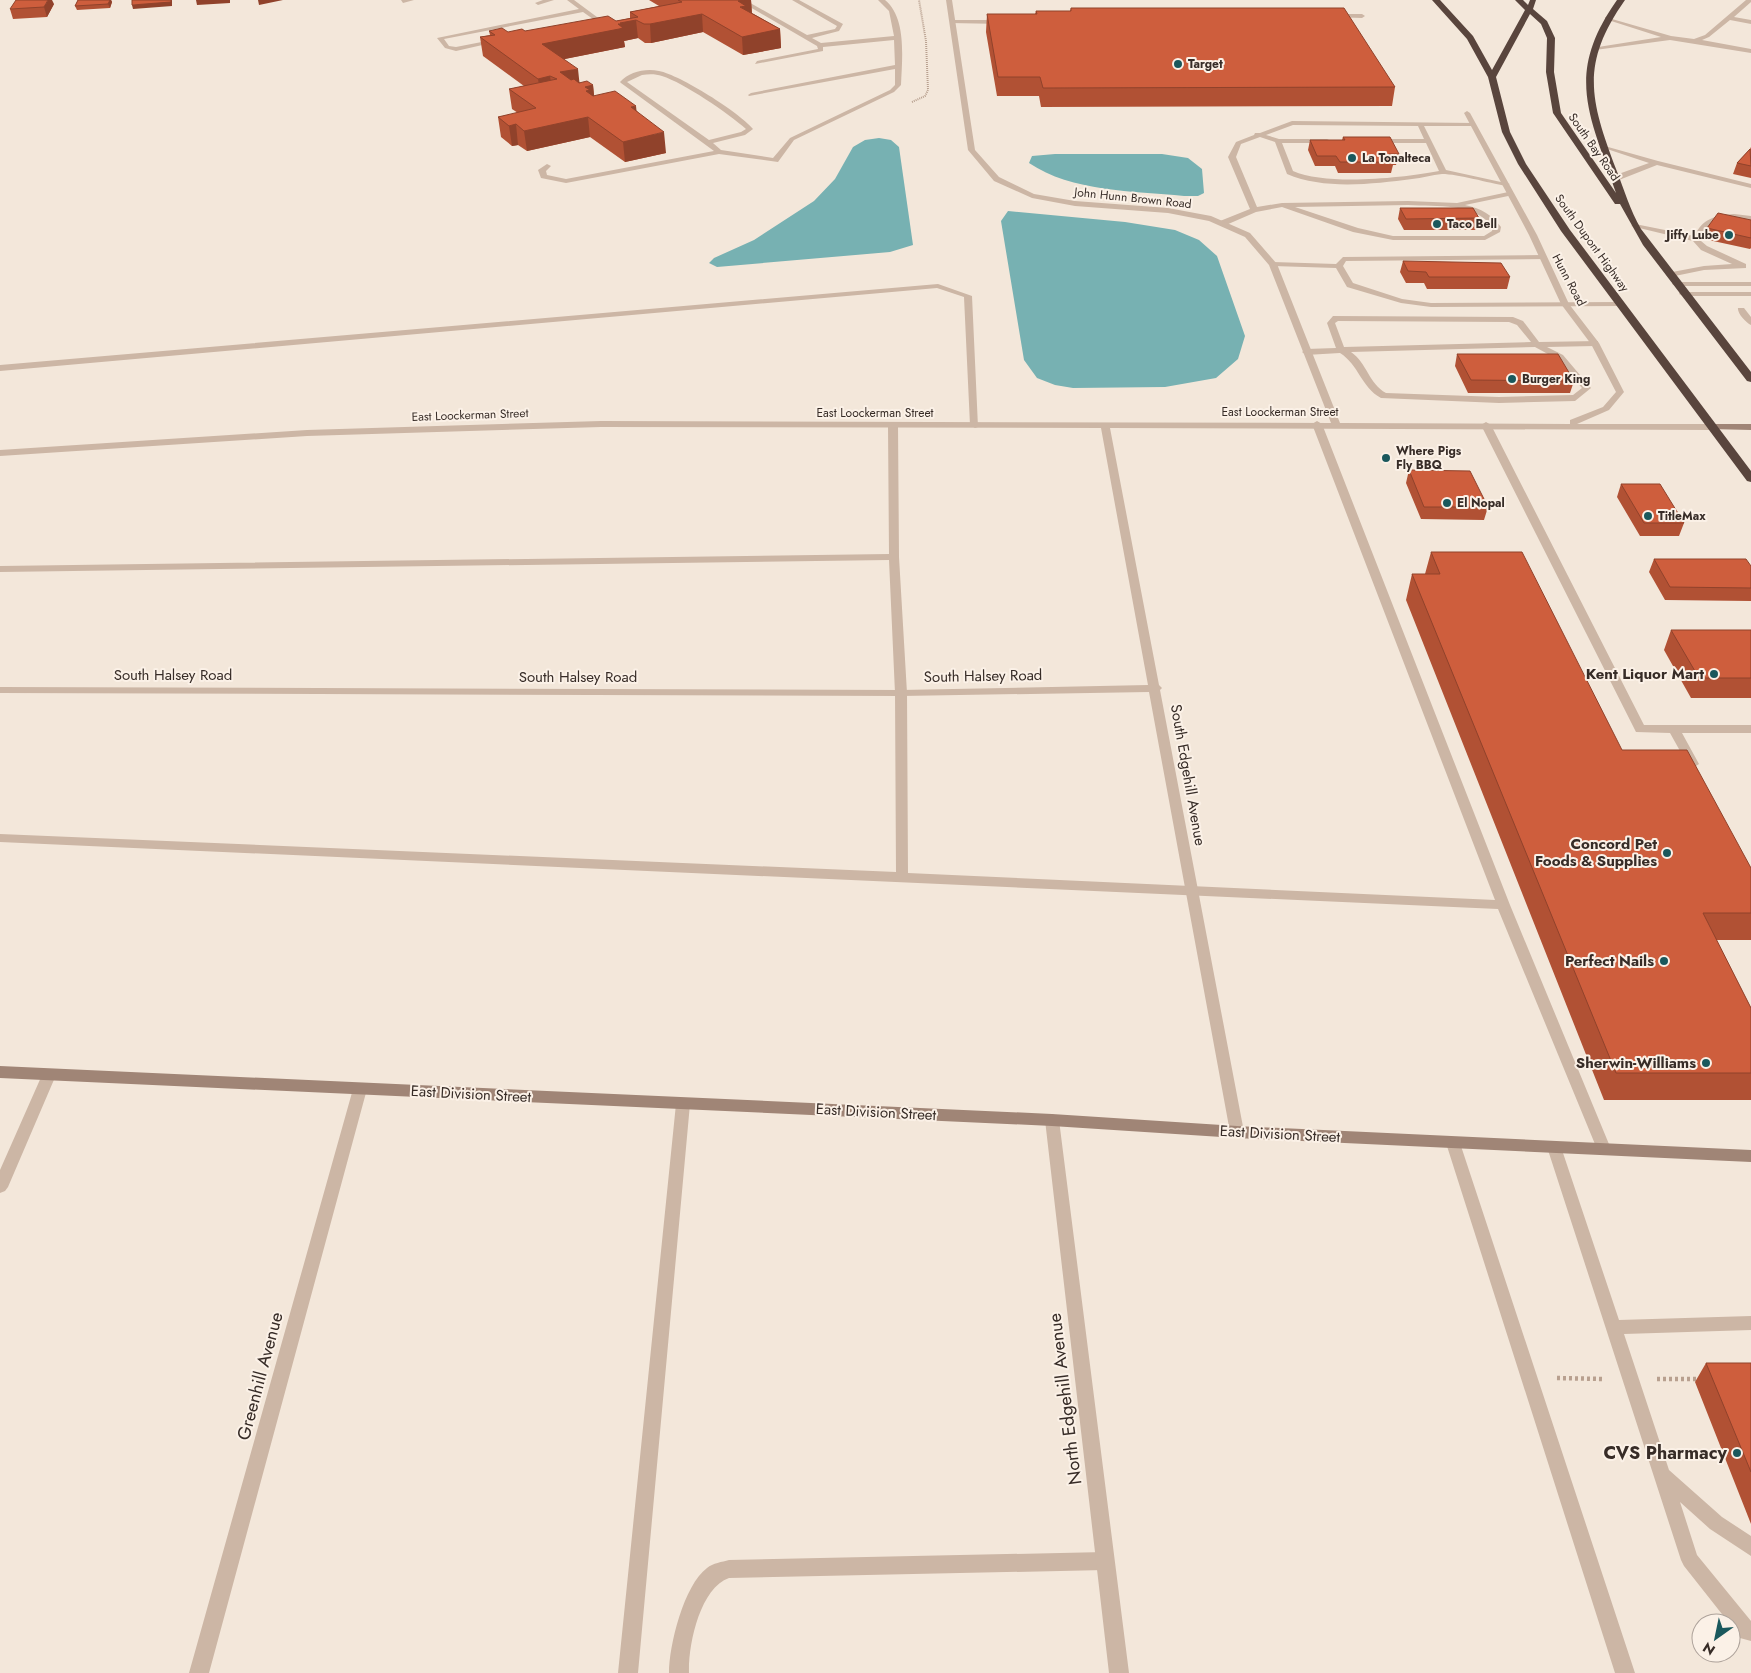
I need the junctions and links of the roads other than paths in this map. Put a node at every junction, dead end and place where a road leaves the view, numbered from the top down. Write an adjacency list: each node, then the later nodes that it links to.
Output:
1 (411, 0): 12 (street)
2 (551, 0): 14 (street)
3 (570, 0): 17 (street)
4 (741, 0): 27 (street)
5 (795, 0): 27 (street)
6 (881, 0): 28 (street)
7 (949, 0): 23 (street, John Hunn Brown Road)
8 (1436, 0): 37 (highway)
9 (1519, 0): 15 (highway, South Bay Road)
10 (1535, 0): 15 (highway)
11 (1621, 0): 21 (highway)
12 (402, 1)
13 (1750, 1): 16 (street)
14 (538, 3)
15 (1528, 8): 37 (highway); 62 (highway, South Bay Road)
16 (1740, 9): 18 (street); 22 (street)
17 (583, 10): 26 (street); 30 (street)
18 (1751, 10)
19 (1326, 16): 20 (street)
20 (1362, 16)
21 (1608, 18): 29 (street); 33 (highway)
22 (1730, 18): 25 (street); 31 (street)
23 (952, 22): 24 (street); 61 (street, John Hunn Brown Road)
24 (1009, 22)
25 (1751, 22)
26 (574, 26)
27 (806, 37): 32 (street)
28 (896, 38): 32 (street); 36 (street)
29 (1670, 38): 31 (street); 33 (street)
30 (505, 39)
31 (1695, 41): 34 (street)
32 (820, 45): 35 (street)
33 (1595, 48): 48 (highway)
34 (1751, 51)
35 (757, 64)
36 (898, 67): 38 (street); 49 (street)
37 (1492, 77): 73 (highway, South Dupont Highway)
38 (751, 95)
39 (1467, 113): 41 (street, Hunn Road)
40 (1420, 124): 41 (street); 42 (street); 46 (street)
41 (1473, 124): 54 (street, Hunn Road)
42 (1258, 134): 43 (street); 59 (street)
43 (1278, 141): 44 (street); 52 (street)
44 (1338, 141)
45 (1367, 141): 46 (street)
46 (1427, 141): 52 (street)
47 (708, 142): 47 (street); 49 (street)
48 (1603, 146): 50 (street); 53 (highway)
49 (719, 152): 51 (street)
50 (1656, 163): 53 (street); 55 (street)
51 (547, 166)
52 (1442, 172): 54 (street)
53 (1616, 178): 62 (highway)
54 (1506, 184): 56 (street, Hunn Road)
55 (1751, 186)
56 (1510, 193): 58 (street); 64 (street, Hunn Road)
57 (1282, 205): 58 (street); 58 (street); 59 (street)
58 (1455, 205)
59 (1254, 210): 61 (street)
60 (1751, 218): 63 (street)
61 (1222, 223): 66 (street, John Hunn Brown Road)
62 (1634, 225): 63 (street); 68 (highway)
63 (1697, 239): 67 (street)
64 (1543, 257): 65 (street); 72 (street, Hunn Road)
65 (1341, 262): 66 (street); 72 (street)
66 (1273, 264): 79 (street, John Hunn Brown Road)
67 (1747, 266): 68 (street)
68 (1673, 279): 69 (street); 70 (highway)
69 (1751, 284)
70 (1684, 294): 71 (street); 80 (highway)
71 (1751, 294)
72 (1565, 304): 73 (street); 76 (street, Hunn Road)
73 (1621, 304): 91 (highway, South Dupont Highway)
74 (1751, 310): 75 (street)
75 (1751, 322)
76 (1595, 343): 77 (street); 90 (street, Hunn Road)
77 (1538, 346): 78 (street); 78 (street); 78 (street)
78 (1342, 350): 79 (street)
79 (1306, 352): 86 (street, John Hunn Brown Road)
80 (1732, 354): 81 (highway); 83 (highway)
81 (1751, 366)
82 (0, 368): 87 (street)
83 (1751, 379)
84 (1105, 424): 85 (street, East Loockerman Street); 87 (street, East Loockerman Street); 97 (street, South Edgehill Avenue)
85 (1316, 424): 86 (street, East Loockerman Street); 106 (street)
86 (1336, 424): 88 (street, East Loockerman Street)
87 (975, 425): 89 (street, East Loockerman Street)
88 (1486, 425): 90 (street, East Loockerman Street); 101 (street)
89 (893, 426): 93 (street, East Loockerman Street); 95 (street)
90 (1560, 426): 91 (street, East Loockerman Street)
91 (1713, 426): 92 (main road, East Loockerman Street); 94 (highway, South Dupont Highway)
92 (1751, 427)
93 (0, 453)
94 (1751, 479)
95 (894, 557): 96 (street); 99 (street)
96 (0, 568)
97 (1156, 688): 99 (street, South Halsey Road); 105 (street, South Edgehill Avenue)
98 (0, 690): 99 (street, South Halsey Road)
99 (902, 692): 104 (street)
100 (1751, 728): 101 (street)
101 (1674, 729): 102 (street)
102 (1698, 773)
103 (0, 838): 104 (street)
104 (902, 877): 105 (street)
105 (1192, 890): 106 (street); 112 (street, South Edgehill Avenue)
106 (1503, 905): 115 (street)
107 (0, 1072): 108 (main road, East Division Street)
108 (49, 1075): 109 (main road, East Division Street); 117 (street)
109 (360, 1089): 110 (main road, East Division Street); 124 (street, Greenhill Avenue)
110 (683, 1104): 111 (main road, East Division Street); 125 (street)
111 (1052, 1120): 112 (main road, East Division Street); 122 (street, North Edgehill Avenue)
112 (1237, 1132): 113 (main road, East Division Street)
113 (1453, 1143): 114 (main road, East Division Street); 128 (street)
114 (1554, 1147): 115 (main road, East Division Street); 119 (street)
115 (1604, 1149): 116 (main road, East Division Street)
116 (1751, 1156)
117 (0, 1187)
118 (1751, 1323): 119 (street)
119 (1613, 1327): 120 (street)
120 (1662, 1475): 121 (street); 123 (street)
121 (1751, 1547)
122 (1105, 1561): 126 (street); 127 (street, North Edgehill Avenue)
123 (1751, 1632)
124 (200, 1673)
125 (628, 1673)
126 (679, 1673)
127 (1119, 1673)
128 (1625, 1673)

